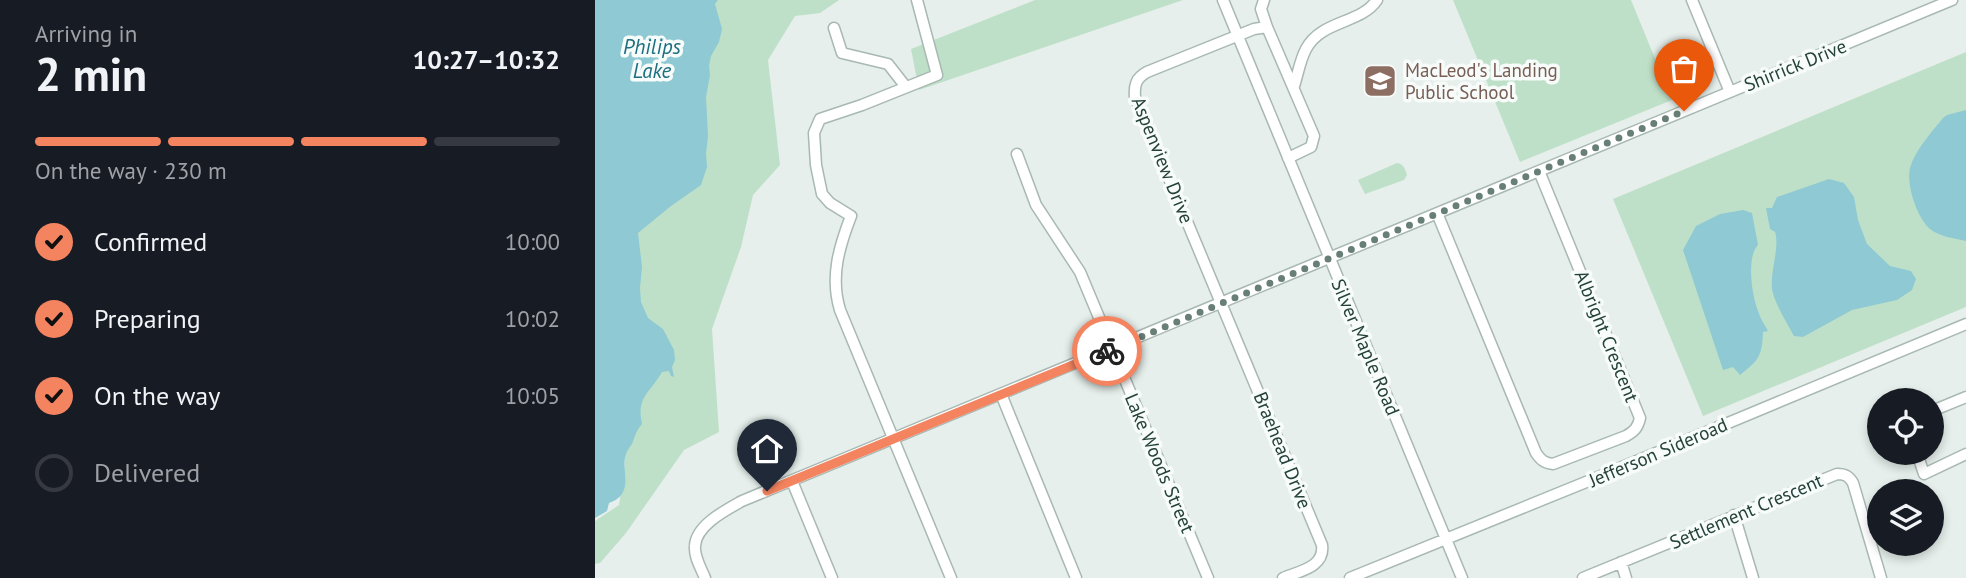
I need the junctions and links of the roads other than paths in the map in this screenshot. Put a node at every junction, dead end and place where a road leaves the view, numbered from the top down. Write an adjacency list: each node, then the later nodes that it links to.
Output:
1 (917, 0): 11 (street)
2 (1223, 0): 9 (street, Silver Maple Road)
3 (1264, 0): 8 (street)
4 (1377, 0): 10 (street)
5 (1692, 0): 12 (street)
6 (1952, 0): 12 (street, Shirrick Drive)
7 (834, 27): 11 (street)
8 (1267, 27): 9 (street); 10 (street)
9 (1237, 36): 14 (street, Silver Maple Road); 18 (street, Aspenview Drive)
10 (1294, 86): 14 (street)
11 (906, 87): 24 (street)
12 (1730, 92): 15 (street, Shirrick Drive)
13 (1017, 154): 20 (street, Lake Woods Street)
14 (1288, 159): 17 (street, Silver Maple Road)
15 (1539, 171): 16 (street, Shirrick Drive); 16 (street, Albright Crescent)
16 (1437, 213): 17 (street, Shirrick Drive)
17 (1329, 258): 18 (street, Shirrick Drive); 31 (street, Silver Maple Road)
18 (1222, 303): 20 (street, Shirrick Drive); 38 (street, Braehead Drive)
19 (1966, 324): 31 (street, Jefferson Sideroad)
20 (1112, 349): 21 (street, Shirrick Drive); 37 (street, Lake Woods Street)
21 (1001, 394): 24 (street, Shirrick Drive); 36 (street)
22 (1966, 397): 23 (street)
23 (1944, 406)
24 (893, 439): 29 (street, Shirrick Drive); 35 (street)
25 (1966, 454): 26 (street)
26 (1944, 464)
27 (1921, 465): 28 (street)
28 (1943, 465)
29 (792, 481): 33 (street, Shirrick Drive); 34 (street)
30 (1734, 515): 32 (street, Settlement Crescent); 43 (street); 44 (street, Settlement Crescent)
31 (1445, 538): 39 (street, Jefferson Sideroad); 40 (street, Silver Maple Road)
32 (1621, 562): 41 (street, Settlement Crescent); 42 (street)
33 (705, 578)
34 (832, 578)
35 (951, 578)
36 (1076, 578)
37 (1208, 578)
38 (1283, 578)
39 (1350, 578)
40 (1462, 578)
41 (1583, 578)
42 (1626, 578)
43 (1753, 578)
44 (1881, 578)

